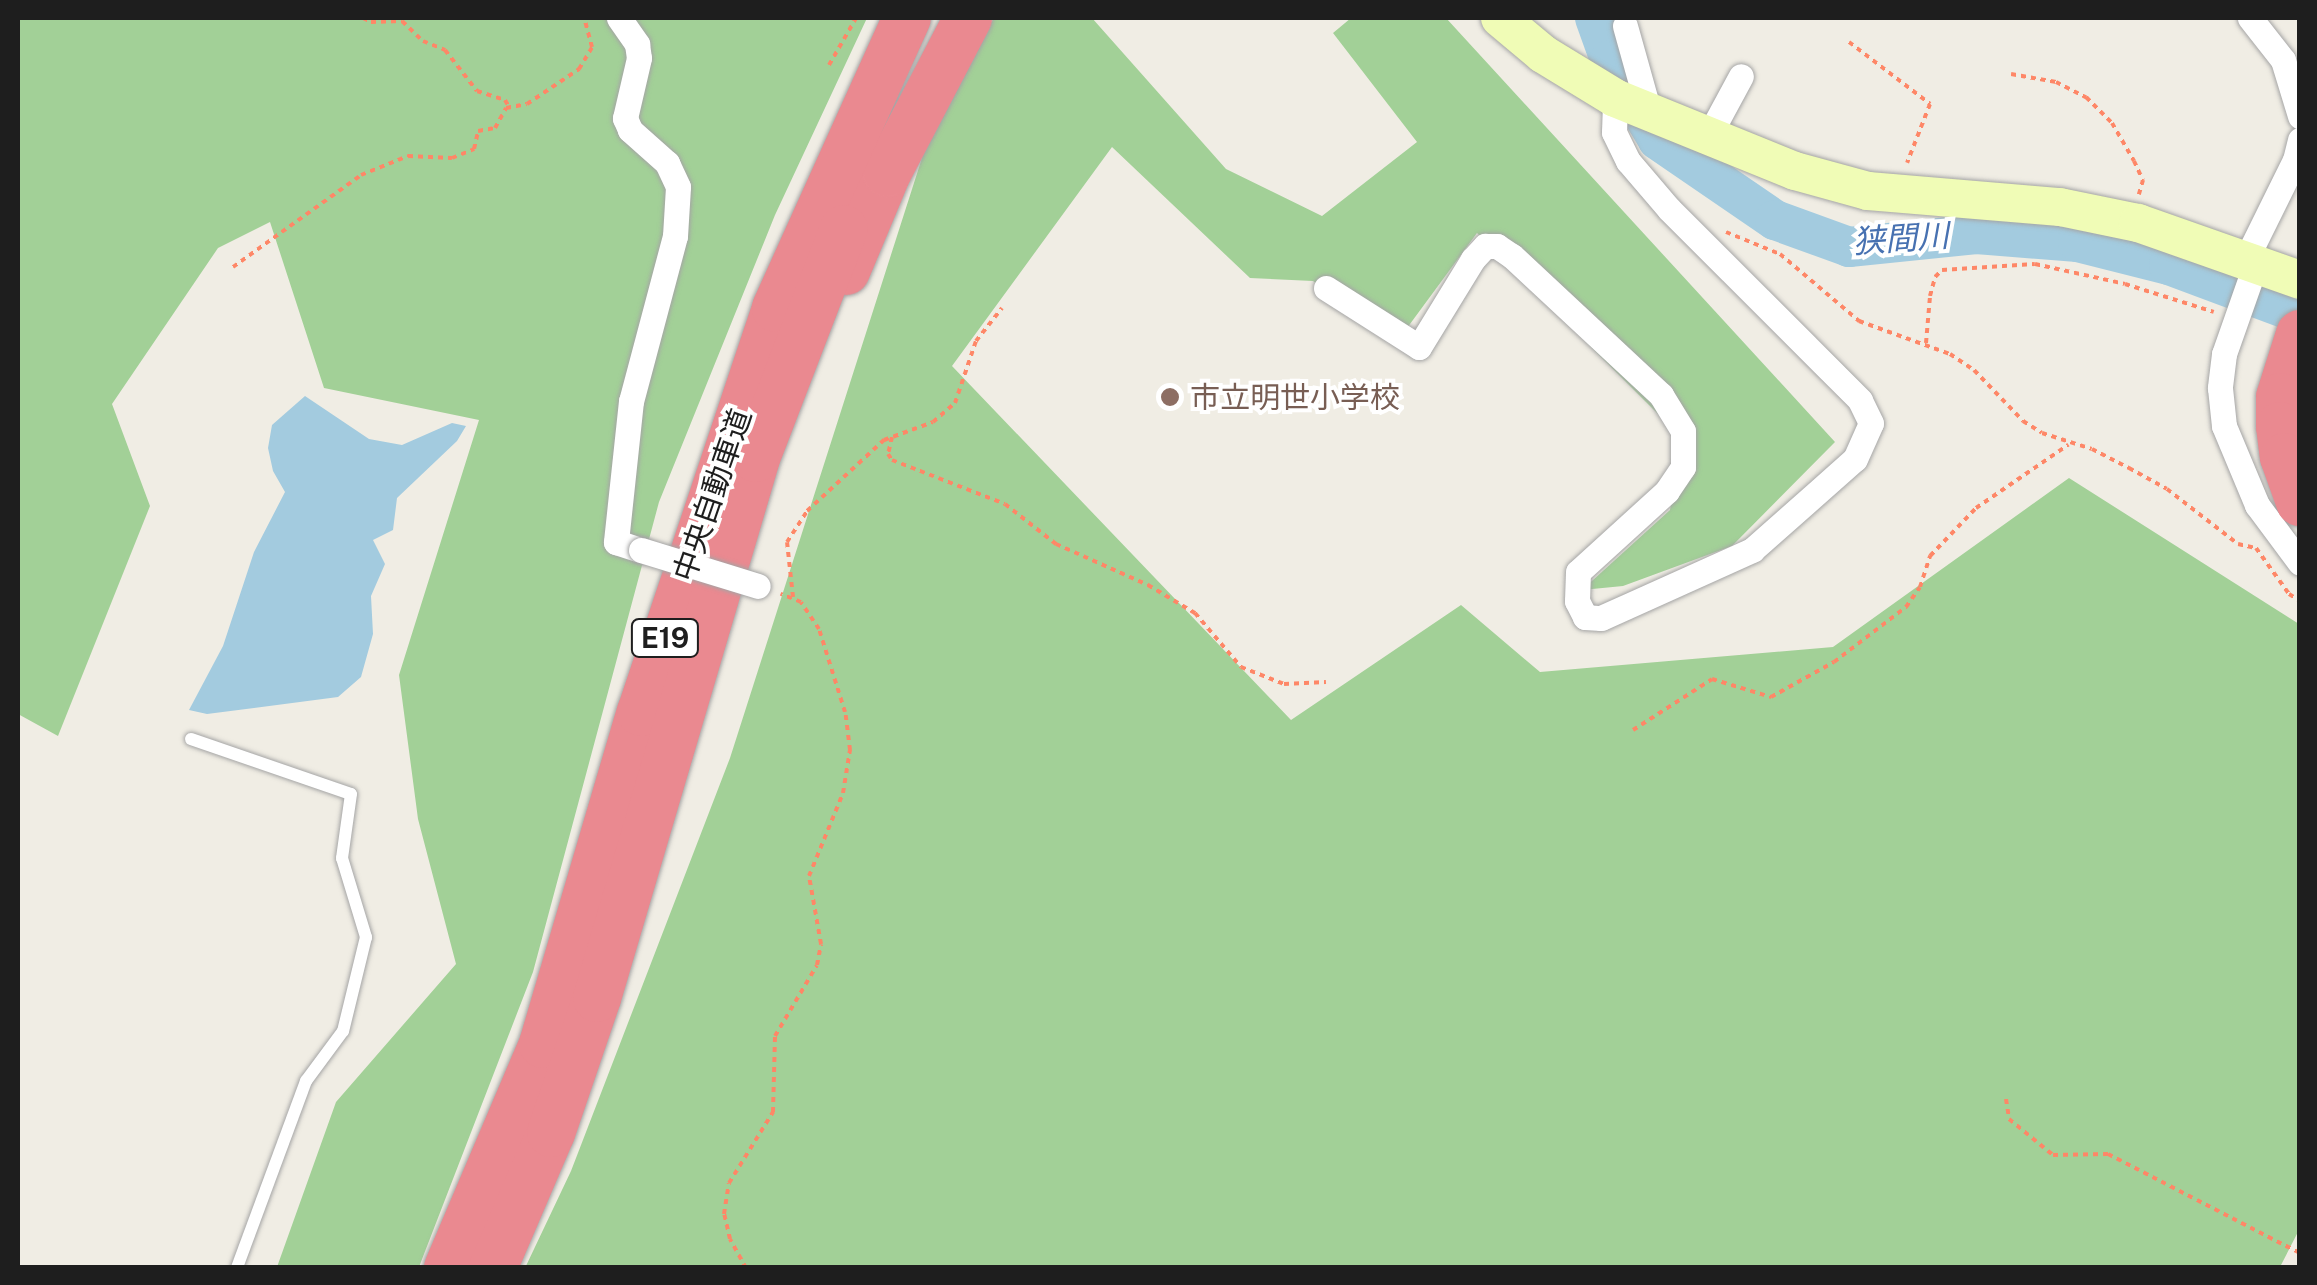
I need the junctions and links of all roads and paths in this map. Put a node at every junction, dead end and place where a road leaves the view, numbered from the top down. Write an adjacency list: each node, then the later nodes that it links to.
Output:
1 (363, 18): 17 (path)
2 (584, 18): 17 (path)
3 (619, 18): 38 (street, bridge)
4 (856, 18): 13 (path)
5 (907, 18): 46 (highway, 中央自動車道 / E19)
6 (943, 18): 32 (highway, 中央自動車道 / E19)
7 (968, 18): 32 (highway)
8 (1500, 18): 16 (street)
9 (2250, 18): 12 (street)
10 (1625, 26): 16 (street)
11 (1849, 42): 21 (path)
12 (2291, 55): 18 (street)
13 (829, 65)
14 (2011, 74): 22 (path)
15 (1741, 76): 19 (street)
16 (1632, 105): 19 (street); 27 (street)
17 (509, 108): 25 (path)
18 (2300, 116)
19 (1701, 134): 21 (street)
20 (2300, 140): 24 (street)
21 (1896, 193): 22 (street)
22 (2130, 222): 24 (street)
23 (1726, 232): 30 (path)
24 (2251, 261): 26 (street); 29 (street)
25 (233, 266)
26 (2300, 280)
27 (1326, 288)
28 (1002, 308): 33 (path)
29 (2237, 320): 30 (path); 37 (street)
30 (1926, 343): 34 (path)
31 (2294, 352): 35 (highway)
32 (795, 354): 47 (highway, 中央自動車道 / E19)
33 (892, 437): 39 (path); 40 (path)
34 (2068, 445): 36 (path); 41 (path)
35 (2300, 502)
36 (2256, 548)
37 (2300, 563)
38 (758, 586): 39 (path)
39 (793, 597): 48 (path)
40 (1326, 682)
41 (1633, 730)
42 (191, 739): 45 (lane)
43 (2006, 1099): 44 (path)
44 (2300, 1254)
45 (237, 1268)
46 (448, 1268)
47 (493, 1268)
48 (746, 1268)

